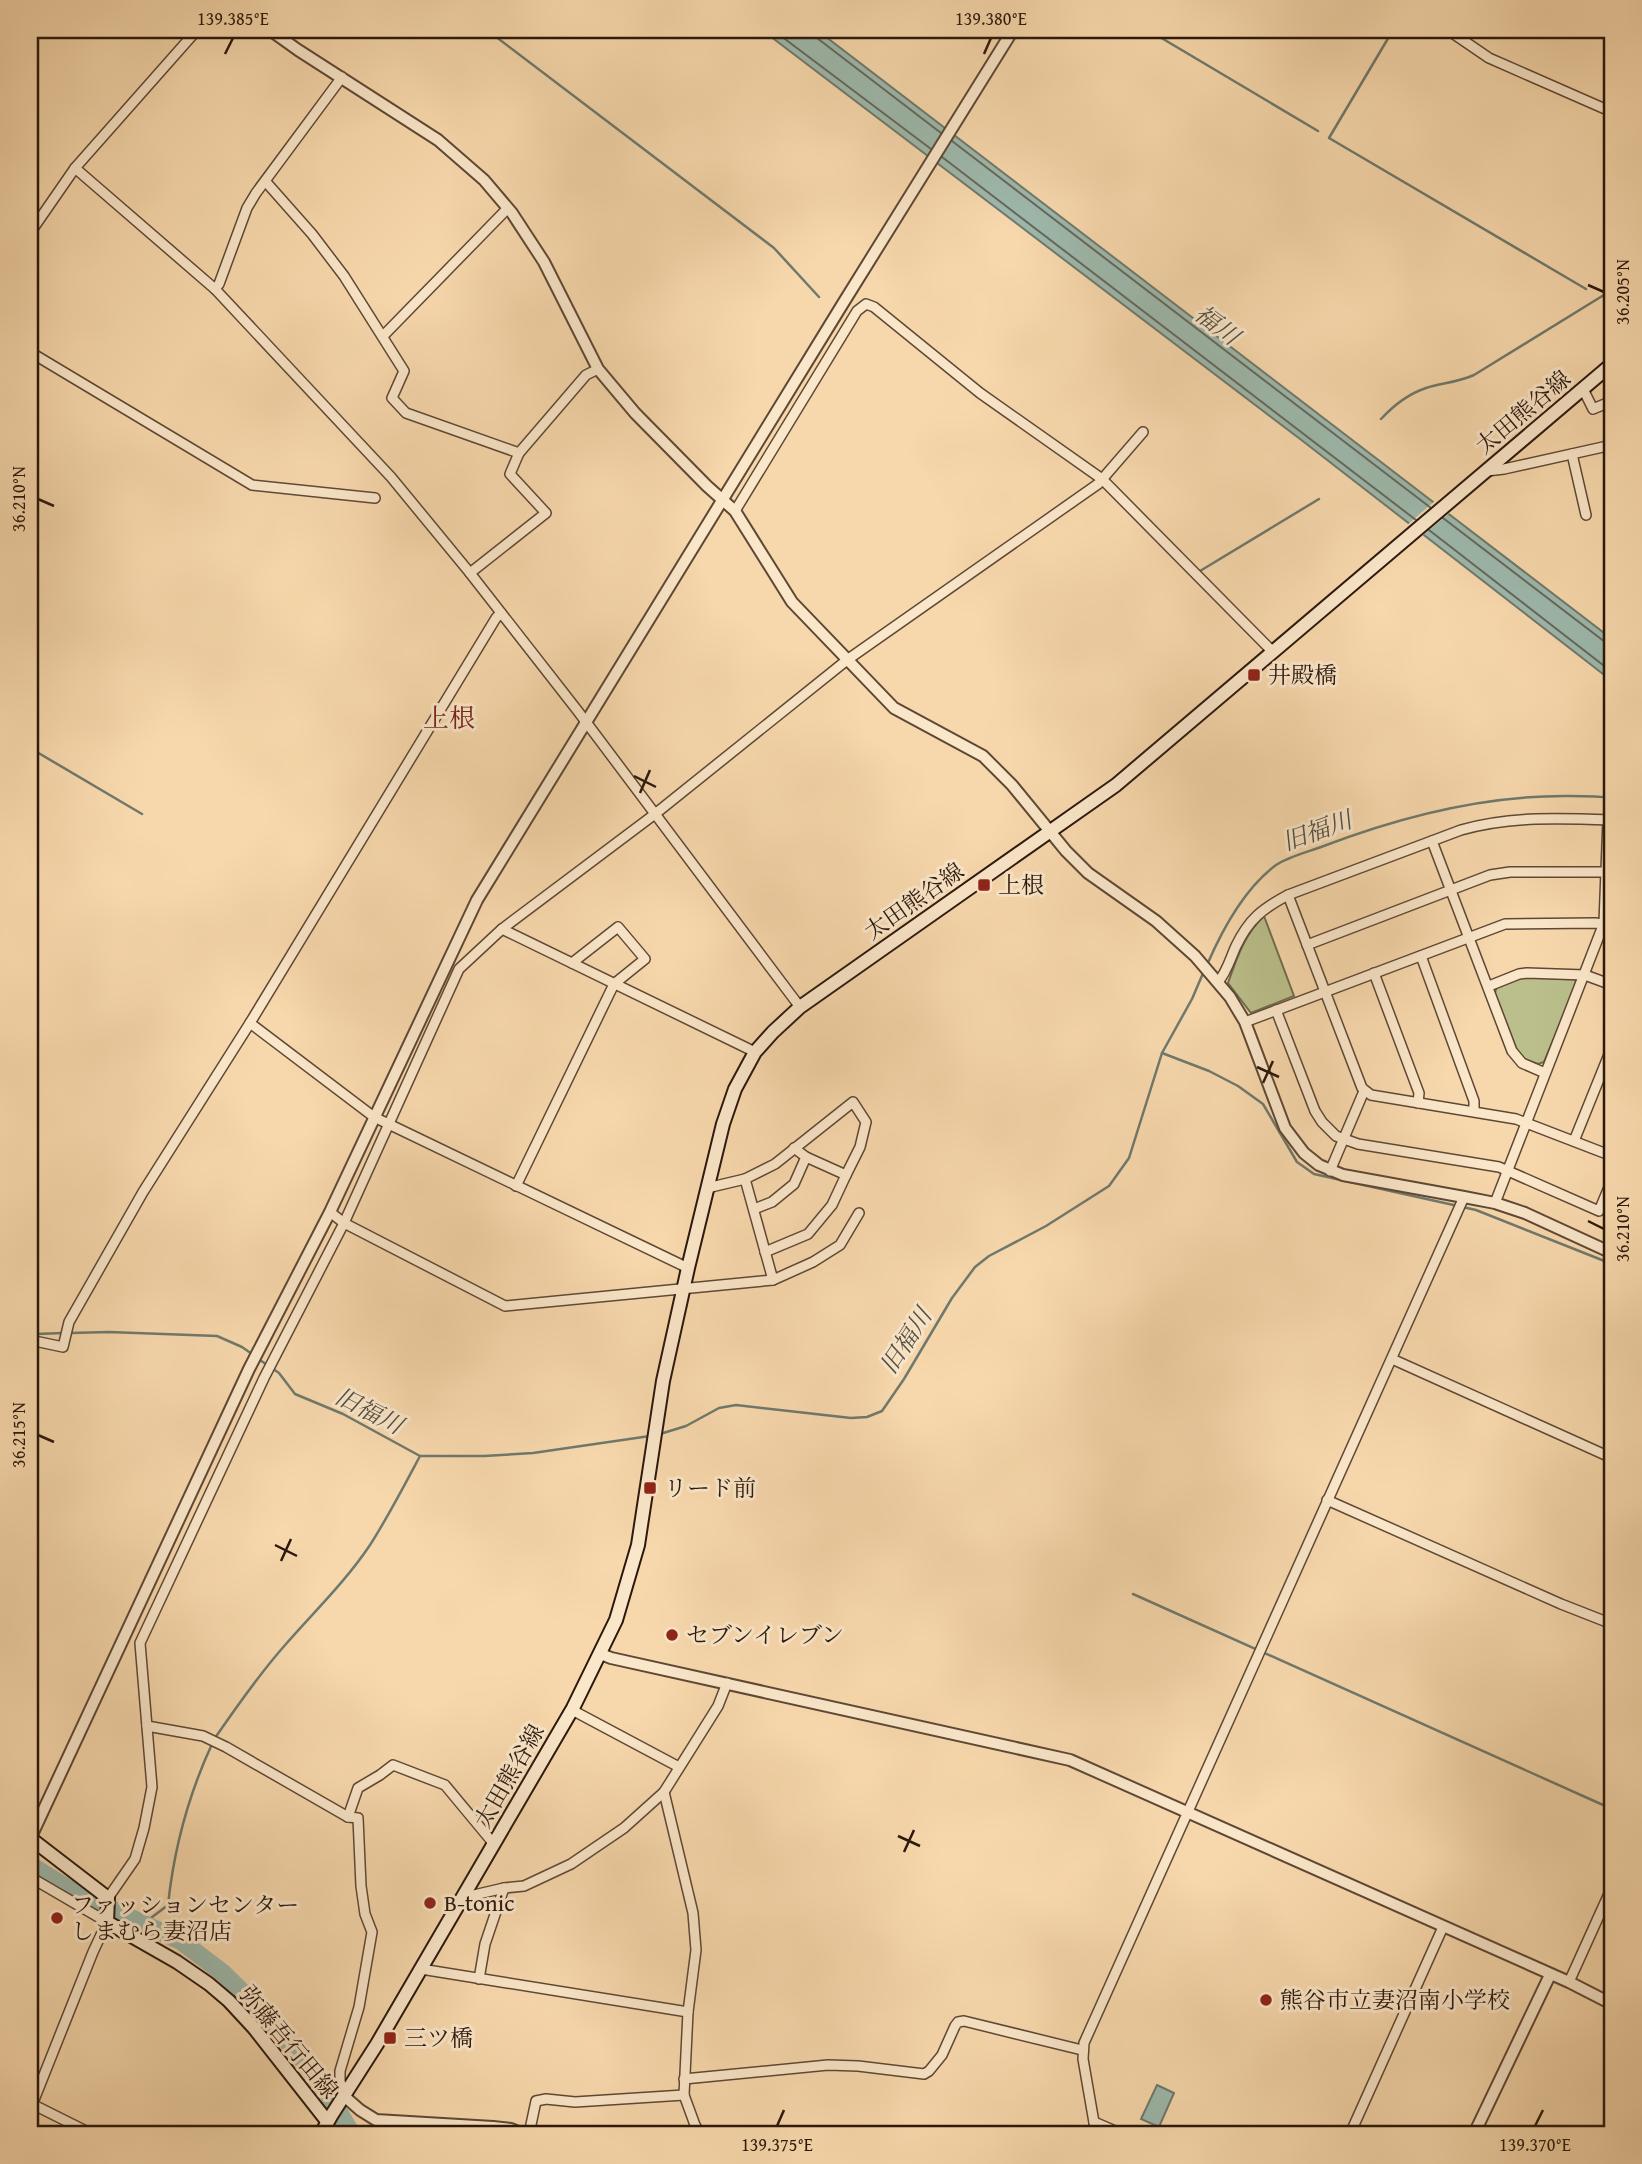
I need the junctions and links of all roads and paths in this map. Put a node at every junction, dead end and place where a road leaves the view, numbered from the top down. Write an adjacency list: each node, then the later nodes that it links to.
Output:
1 (197, 30): 7 (street)
2 (270, 30): 5 (street)
3 (1013, 30): 25 (street)
4 (1448, 30): 6 (street)
5 (342, 77): 8 (street); 9 (street)
6 (1612, 112)
7 (75, 168): 10 (street); 11 (street)
8 (266, 182): 11 (street); 12 (street)
9 (508, 208): 12 (street); 15 (street)
10 (30, 233)
11 (215, 289): 28 (street)
12 (383, 336): 20 (street)
13 (30, 352): 24 (street)
14 (1612, 364): 16 (main road, 太田熊谷線)
15 (597, 369): 20 (street); 25 (street)
16 (1583, 389): 17 (street); 22 (main road, 太田熊谷線)
17 (1612, 401)
18 (1143, 432): 23 (street)
19 (1612, 445): 21 (street)
20 (519, 453): 28 (street)
21 (1572, 454): 22 (street); 27 (street)
22 (1487, 471): 30 (main road, 太田熊谷線)
23 (1102, 479): 26 (street); 30 (street); 31 (street)
24 (375, 498)
25 (723, 500): 26 (street); 32 (street)
26 (735, 510): 31 (street)
27 (1586, 516)
28 (470, 573): 29 (street)
29 (501, 613): 32 (street); 55 (street)
30 (1273, 652): 35 (main road, 太田熊谷線)
31 (847, 660): 33 (street); 35 (street)
32 (585, 722): 33 (street); 63 (street)
33 (655, 814): 41 (street); 53 (street)
34 (1610, 820): 36 (street); 37 (street)
35 (1050, 831): 48 (street); 53 (main road, 太田熊谷線)
36 (1432, 841): 38 (street); 39 (street)
37 (1610, 872): 38 (street); 40 (street)
38 (1451, 890): 42 (street); 43 (street)
39 (1288, 895): 43 (street); 48 (street)
40 (1608, 924): 42 (street); 47 (street)
41 (502, 929): 45 (street); 65 (street)
42 (1470, 937): 44 (street); 51 (street)
43 (1307, 945): 52 (street)
44 (1421, 956): 46 (street); 62 (street)
45 (572, 963): 49 (street); 49 (street)
46 (1374, 974): 52 (street); 61 (street)
47 (1585, 975): 50 (street); 51 (street); 59 (street)
48 (1216, 979): 56 (street)
49 (614, 984): 58 (street); 76 (street)
50 (1612, 985)
51 (1489, 986): 59 (street)
52 (1325, 992): 54 (street); 60 (street)
53 (800, 1007): 58 (main road, 太田熊谷線)
54 (1276, 1010): 56 (street); 66 (street)
55 (250, 1023): 63 (street); 89 (street)
56 (1245, 1023): 72 (street)
57 (1612, 1047): 67 (street)
58 (755, 1052): 77 (main road, 太田熊谷線)
59 (1545, 1073): 64 (street)
60 (1364, 1091): 61 (street); 66 (street)
61 (1418, 1103): 62 (street)
62 (1474, 1111): 64 (street)
63 (374, 1117): 65 (street); 81 (street)
64 (1526, 1122): 67 (street); 71 (street)
65 (390, 1124): 76 (street); 83 (street)
66 (1343, 1140): 71 (street); 72 (street)
67 (1574, 1141): 69 (street)
68 (794, 1148): 70 (street); 73 (street); 74 (street)
69 (1612, 1156)
70 (806, 1157): 73 (street); 80 (street)
71 (1507, 1170): 75 (street); 79 (street)
72 (1330, 1171): 78 (street)
73 (846, 1175): 84 (street)
74 (745, 1179): 77 (street); 80 (street)
75 (1612, 1180)
76 (516, 1186): 86 (street)
77 (707, 1188): 86 (main road, 太田熊谷線)
78 (1464, 1197): 79 (street); 90 (street)
79 (1495, 1203): 85 (street)
80 (754, 1209): 84 (street)
81 (330, 1212): 83 (street); 102 (street)
82 (859, 1213): 87 (street)
83 (344, 1223): 88 (street); 97 (street)
84 (765, 1252): 87 (street)
85 (1612, 1253)
86 (688, 1268): 88 (main road, 太田熊谷線)
87 (773, 1280): 88 (street)
88 (683, 1289): 94 (main road, 太田熊谷線)
89 (30, 1340)
90 (1392, 1359): 91 (street); 92 (street)
91 (1612, 1458)
92 (1327, 1500): 93 (street); 100 (street)
93 (1612, 1625)
94 (601, 1654): 95 (street); 96 (main road, 太田熊谷線)
95 (727, 1683): 98 (street); 100 (street)
96 (572, 1710): 98 (street); 103 (main road, 太田熊谷線)
97 (147, 1726): 101 (street); 108 (street)
98 (679, 1767): 99 (street)
99 (664, 1792): 106 (street); 116 (street)
100 (1189, 1812): 110 (street); 117 (street)
101 (348, 1817): 103 (street); 120 (street)
102 (30, 1838): 108 (main road)
103 (494, 1844): 107 (main road, 太田熊谷線)
104 (30, 1877): 109 (street)
105 (1612, 1887): 114 (street)
106 (504, 1888): 107 (street); 113 (street)
107 (464, 1895): 111 (main road, 太田熊谷線)
108 (108, 1898): 109 (main road)
109 (107, 1923): 121 (street); 122 (main road, 弥藤吾行田線)
110 (1443, 1927): 112 (street); 131 (street)
111 (421, 1969): 113 (street); 120 (main road, 太田熊谷線)
112 (1550, 1975): 114 (street); 132 (street)
113 (479, 1979): 116 (street)
114 (1569, 1982): 115 (street)
115 (1612, 2004)
116 (688, 2012): 118 (street)
117 (1083, 2050): 118 (street); 123 (street)
118 (684, 2079): 119 (street)
119 (684, 2095): 127 (street); 128 (street)
120 (343, 2099): 122 (main road, 太田熊谷線); 126 (street)
121 (30, 2106): 124 (street)
122 (329, 2119): 125 (main road)
123 (1094, 2122): 129 (street); 130 (street)
124 (92, 2134)
125 (321, 2134)
126 (523, 2134)
127 (530, 2134)
128 (700, 2134)
129 (1096, 2134)
130 (1122, 2134)
131 (1350, 2134)
132 (1474, 2134)

